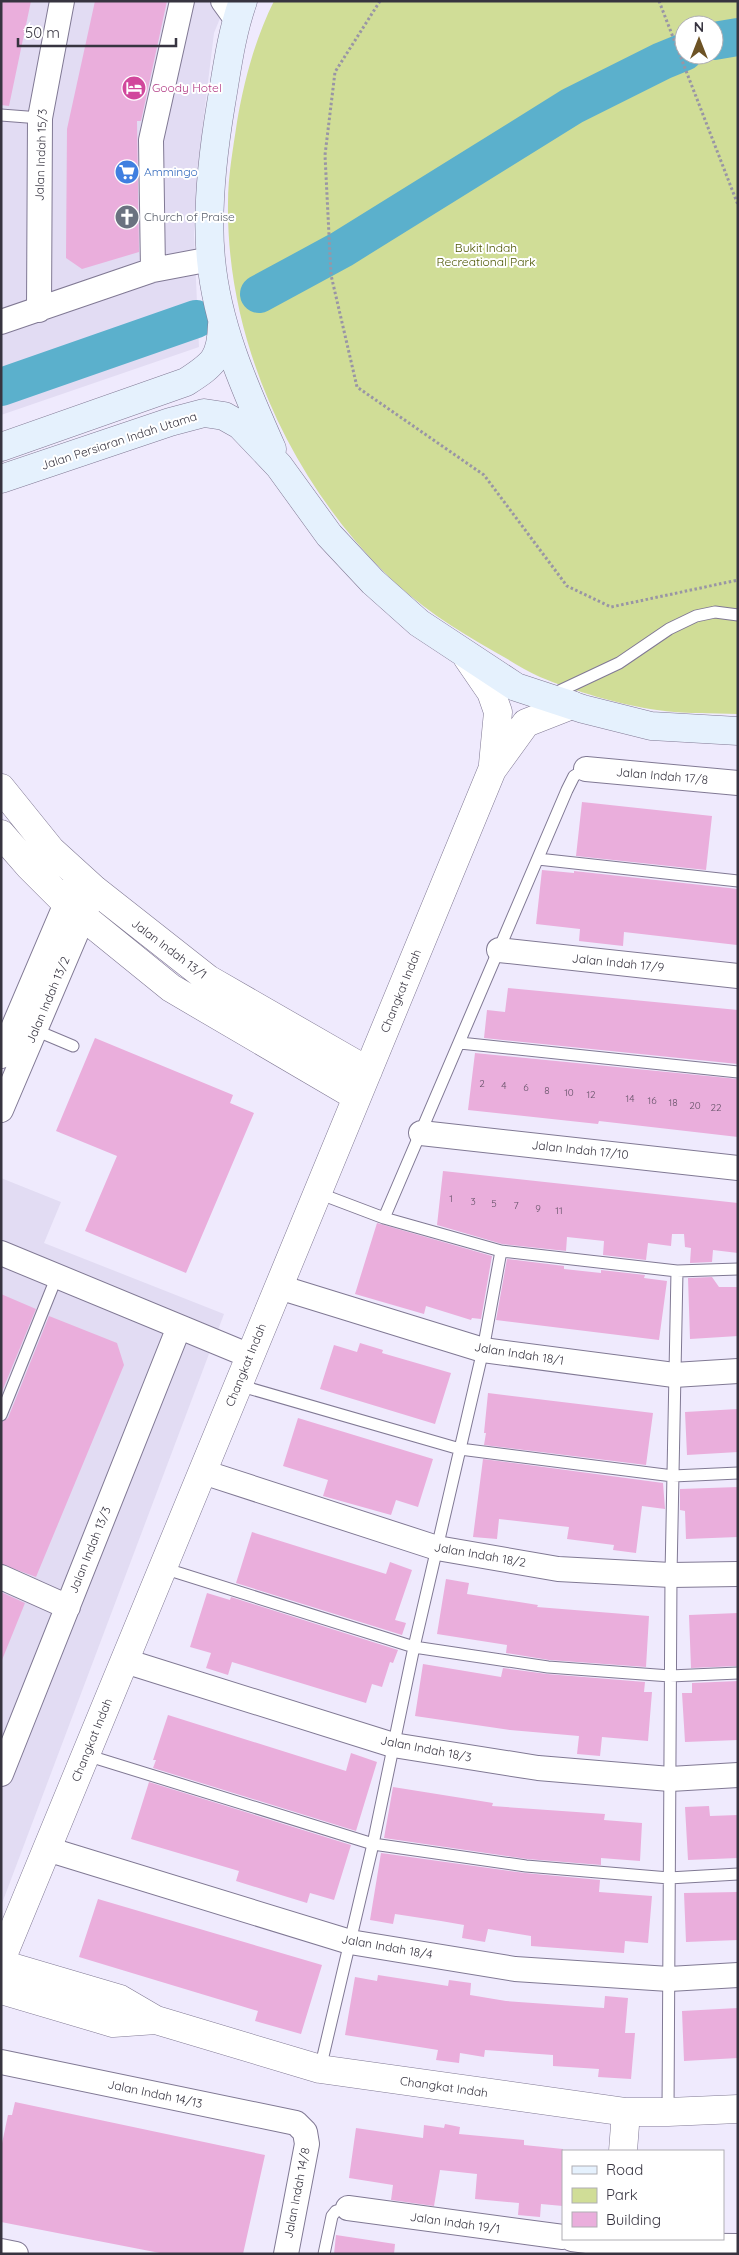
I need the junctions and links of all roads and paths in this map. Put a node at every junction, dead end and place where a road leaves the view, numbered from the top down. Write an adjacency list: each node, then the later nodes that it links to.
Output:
1 (62, 1): 7 (street, Jalan Indah 15/3)
2 (182, 1): 10 (street)
3 (380, 1): 17 (path)
4 (659, 1): 8 (path)
5 (234, 7): 9 (main road, Jalan Persiaran Indah Utama)
6 (1, 115): 7 (lane)
7 (40, 118): 11 (street, Jalan Indah 15/3)
8 (738, 205)
9 (211, 259): 10 (street); 12 (main road, Jalan Persiaran Indah Utama)
10 (153, 270): 11 (street)
11 (39, 310): 13 (street)
12 (222, 318): 14 (main road, Jalan Persiaran Indah Utama); 15 (main road, Jalan Persiaran Indah Utama)
13 (1, 322)
14 (1, 447)
15 (280, 466): 16 (main road, Jalan Persiaran Indah Utama); 19 (main road, Jalan Persiaran Indah Utama)
16 (1, 479)
17 (738, 580)
18 (738, 614): 20 (lane)
19 (467, 657): 20 (main road, Jalan Persiaran Indah Utama); 23 (street, Changkat Indah)
20 (559, 701): 21 (main road, Jalan Persiaran Indah Utama); 23 (street, Changkat Indah)
21 (738, 731)
22 (586, 769): 24 (street, Jalan Indah 17/8); 27 (lane)
23 (492, 770): 37 (street, Changkat Indah)
24 (738, 783)
25 (1, 788): 29 (street, Jalan Indah 13/1)
26 (1, 834): 30 (street)
27 (538, 859): 28 (lane); 31 (lane)
28 (738, 881)
29 (87, 883): 30 (street, Jalan Indah 13/2); 37 (street, Jalan Indah 13/1)
30 (74, 910): 33 (street, Jalan Indah 13/2); 36 (street, Jalan Indah 13/2); 39 (street)
31 (499, 950): 32 (street, Jalan Indah 17/9); 34 (lane)
32 (738, 976)
33 (35, 1030): 35 (lane); 40 (street, Jalan Indah 13/2)
34 (460, 1043): 38 (lane); 41 (lane)
35 (73, 1046)
36 (1, 1056)
37 (368, 1071): 39 (street, Changkat Indah)
38 (738, 1072)
39 (357, 1097): 43 (street, Changkat Indah)
40 (1, 1110)
41 (422, 1133): 42 (street, Jalan Indah 17/10); 44 (lane)
42 (738, 1168)
43 (318, 1193): 44 (lane); 50 (street, Changkat Indah)
44 (384, 1218): 45 (lane)
45 (501, 1251): 48 (lane); 52 (lane)
46 (1, 1253): 49 (street)
47 (738, 1269): 48 (lane)
48 (677, 1271): 55 (lane)
49 (57, 1276): 51 (street); 57 (lane)
50 (279, 1287): 52 (street, Jalan Indah 18/1); 53 (street, Changkat Indah)
51 (180, 1327): 53 (street); 67 (street, Jalan Indah 13/3)
52 (483, 1350): 55 (street, Jalan Indah 18/1); 58 (lane)
53 (250, 1356): 56 (street, Changkat Indah)
54 (738, 1371): 55 (street, Jalan Indah 18/1)
55 (674, 1375): 61 (lane)
56 (238, 1385): 58 (lane); 59 (street, Changkat Indah)
57 (1, 1415)
58 (460, 1449): 61 (lane); 62 (lane)
59 (202, 1472): 62 (street, Jalan Indah 18/2); 63 (street, Changkat Indah)
60 (738, 1473): 61 (lane)
61 (672, 1476): 65 (lane)
62 (437, 1548): 65 (street, Jalan Indah 18/2); 68 (lane)
63 (163, 1568): 68 (lane); 69 (street, Changkat Indah)
64 (738, 1574): 65 (street, Jalan Indah 18/2)
65 (671, 1576): 71 (lane)
66 (1, 1577): 67 (street)
67 (68, 1607): 74 (street, Jalan Indah 13/3)
68 (414, 1647): 71 (lane); 72 (lane)
69 (125, 1661): 72 (street, Jalan Indah 18/3); 73 (street, Changkat Indah)
70 (738, 1673): 71 (lane)
71 (670, 1676): 76 (lane)
72 (393, 1745): 76 (street, Jalan Indah 18/3); 77 (lane)
73 (86, 1755): 77 (lane); 78 (street, Changkat Indah)
74 (1, 1774)
75 (738, 1775): 76 (street, Jalan Indah 18/3)
76 (670, 1780): 80 (lane)
77 (373, 1844): 80 (lane); 81 (lane)
78 (47, 1849): 81 (street, Jalan Indah 18/4); 82 (street, Changkat Indah)
79 (738, 1874): 80 (lane)
80 (669, 1878): 85 (lane)
81 (350, 1942): 85 (street, Jalan Indah 18/4); 89 (lane)
82 (1, 1960)
83 (1, 1964): 87 (street, Changkat Indah)
84 (738, 1975): 85 (street, Jalan Indah 18/4)
85 (669, 1979): 92 (lane)
86 (1, 1990): 87 (street, Changkat Indah)
87 (156, 2020): 89 (street, Changkat Indah)
88 (1, 2062): 93 (street, Jalan Indah 14/13)
89 (320, 2069): 91 (street, Changkat Indah)
90 (738, 2109): 92 (street, Changkat Indah)
91 (626, 2112): 92 (street, Changkat Indah); 94 (street)
92 (668, 2112)
93 (305, 2132): 102 (street, Jalan Indah 14/8)
94 (623, 2150)
95 (348, 2208): 96 (street, Jalan Indah 19/1); 103 (lane)
96 (562, 2238)
97 (578, 2240): 98 (street)
98 (616, 2246): 99 (street)
99 (738, 2246)
100 (1, 2251): 101 (street)
101 (16, 2254)
102 (286, 2254)
103 (324, 2254)

